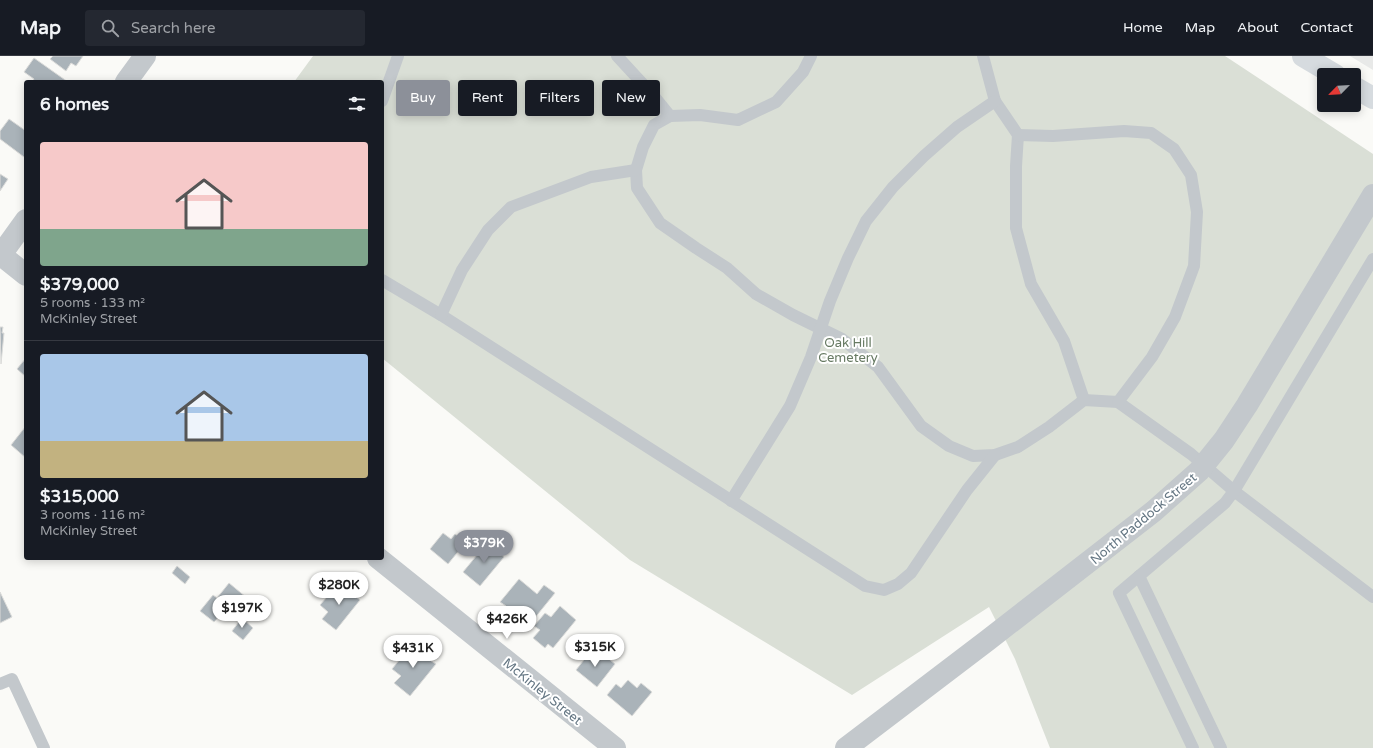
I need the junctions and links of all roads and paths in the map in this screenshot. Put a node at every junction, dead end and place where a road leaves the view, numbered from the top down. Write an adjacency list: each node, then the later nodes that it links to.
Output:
1 (145, 56): 8 (street)
2 (398, 56): 10 (lane)
3 (617, 56): 13 (lane)
4 (811, 56): 13 (lane)
5 (983, 56): 12 (lane)
6 (1303, 56): 7 (highway)
7 (1323, 68)
8 (127, 80)
9 (1361, 91): 11 (highway)
10 (384, 95)
11 (1373, 98)
12 (995, 101): 14 (lane); 23 (lane)
13 (670, 116): 15 (lane)
14 (1018, 136): 24 (lane); 25 (lane)
15 (636, 170): 22 (lane); 23 (lane)
16 (1373, 195): 27 (street, North Paddock Street)
17 (24, 223): 18 (street)
18 (0, 255): 20 (street)
19 (1373, 259): 28 (lane)
20 (24, 273)
21 (384, 281): 22 (lane)
22 (441, 315): 29 (lane)
23 (821, 328): 26 (lane); 29 (lane)
24 (1084, 400): 25 (lane); 26 (lane)
25 (1118, 402): 27 (lane)
26 (995, 455): 29 (lane)
27 (1204, 465): 28 (lane); 36 (street, North Paddock Street)
28 (1234, 492): 31 (lane); 32 (lane)
29 (731, 501)
30 (380, 560): 35 (street, McKinley Street)
31 (1139, 576): 37 (lane); 38 (lane)
32 (1373, 597)
33 (0, 684): 34 (lane)
34 (44, 748)
35 (615, 748)
36 (847, 748)
37 (1192, 748)
38 (1221, 748)

